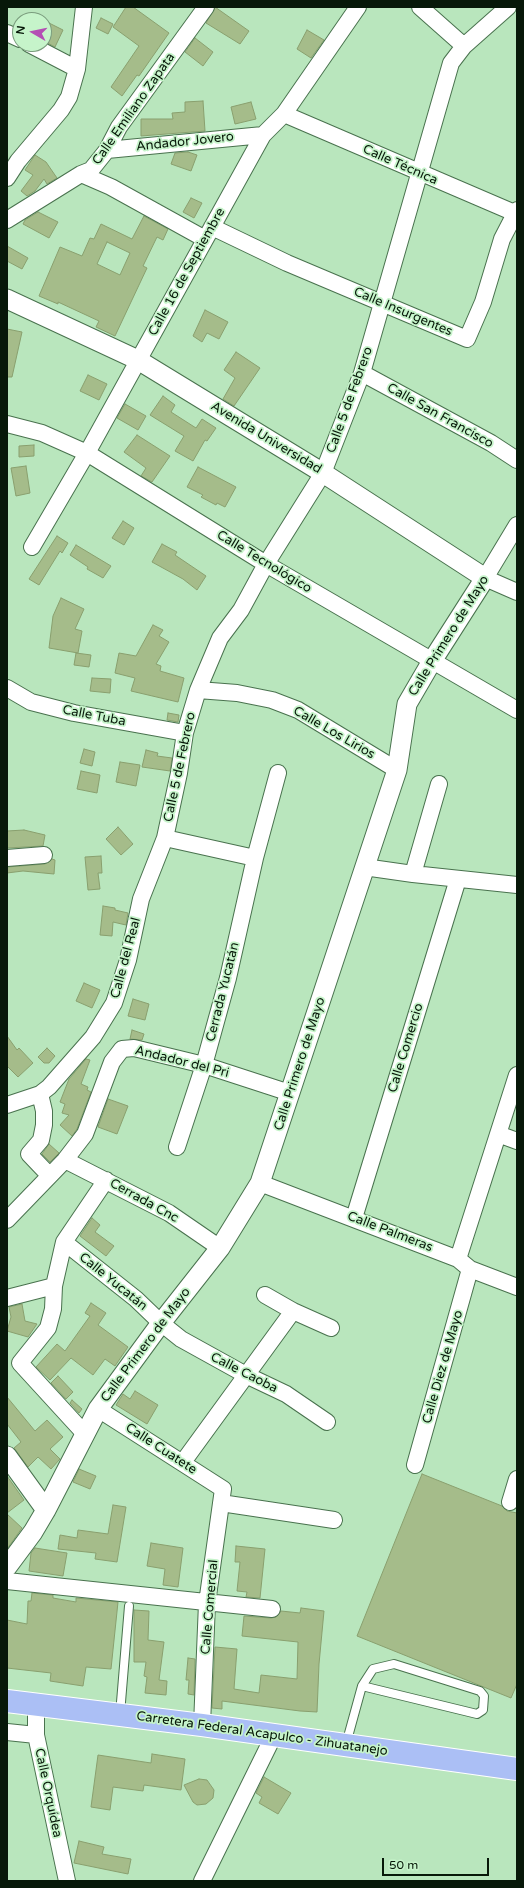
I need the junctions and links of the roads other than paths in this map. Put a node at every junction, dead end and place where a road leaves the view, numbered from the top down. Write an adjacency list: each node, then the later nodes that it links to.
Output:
1 (84, 7): 8 (street)
2 (206, 7): 11 (street, Calle Emiliano Zapata)
3 (358, 7): 9 (street, Calle 16 de Septiembre)
4 (420, 7): 6 (street)
5 (508, 7): 6 (street, Calle 5 de Febrero)
6 (464, 46): 13 (street, Calle 5 de Febrero)
7 (44, 52): 8 (street)
8 (77, 69): 14 (street)
9 (284, 114): 10 (street, Calle 16 de Septiembre); 13 (street, Calle Técnica)
10 (263, 135): 11 (street, Andador Jovero); 17 (street, Calle 16 de Septiembre)
11 (107, 150): 12 (street, Calle Emiliano Zapata)
12 (81, 174): 16 (street, Calle Emiliano Zapata); 17 (street, Calle Insurgentes)
13 (420, 174): 15 (street, Calle Técnica); 19 (street, Calle 5 de Febrero)
14 (7, 178)
15 (516, 212): 19 (street, Calle Insurgentes)
16 (7, 220)
17 (209, 233): 19 (street, Calle Insurgentes); 20 (street, Calle 16 de Septiembre)
18 (7, 299): 20 (street, Avenida Universidad)
19 (382, 304): 21 (street, Calle 5 de Febrero)
20 (138, 360): 23 (street, Calle 16 de Septiembre); 25 (street, Avenida Universidad)
21 (362, 373): 24 (street, Calle San Francisco); 25 (street, Calle 5 de Febrero)
22 (7, 424): 23 (street, Calle Tecnológico)
23 (87, 453): 27 (street, Calle 16 de Septiembre); 28 (street, Calle Tecnológico)
24 (517, 460)
25 (323, 473): 28 (street, Calle 5 de Febrero); 29 (street, Avenida Universidad)
26 (517, 526): 29 (street, Calle Primero de Mayo)
27 (32, 547)
28 (266, 564): 31 (street, Calle Tecnológico); 33 (street, Calle 5 de Febrero)
29 (485, 578): 30 (street, Avenida Universidad); 31 (street, Calle Primero de Mayo)
30 (517, 592)
31 (432, 661): 34 (street, Calle Tecnológico); 36 (street, Calle Primero de Mayo)
32 (7, 688): 35 (street, Calle Tuba)
33 (198, 690): 35 (street, Calle 5 de Febrero); 36 (street, Calle Los Lirios)
34 (517, 710)
35 (185, 733): 39 (street, Calle 5 de Febrero)
36 (397, 770): 43 (street, Calle Primero de Mayo)
37 (278, 773): 42 (street, Cerrada Yucatán)
38 (439, 784): 44 (street)
39 (165, 838): 42 (street); 50 (street, Calle del Real)
40 (44, 855): 41 (street)
41 (7, 858)
42 (255, 858): 47 (street, Cerrada Yucatán)
43 (364, 867): 44 (street); 49 (street, Calle Primero de Mayo)
44 (413, 874): 45 (street)
45 (458, 879): 46 (street); 59 (street, Calle Comercio)
46 (517, 885)
47 (204, 1065): 49 (street, Andador del Pri); 54 (street, Cerrada Yucatán); 55 (street, Andador del Pri)
48 (517, 1075): 52 (street)
49 (290, 1093): 58 (street, Calle Primero de Mayo)
50 (40, 1094): 51 (street, Calle del Real); 56 (street)
51 (7, 1105)
52 (498, 1134): 53 (street); 63 (street)
53 (517, 1141)
54 (177, 1148)
55 (65, 1160): 56 (street, Andador del Pri); 57 (street, Cerrada Cnc)
56 (49, 1176): 60 (street, Andador del Pri)
57 (106, 1180): 61 (street); 62 (street, Cerrada Cnc)
58 (260, 1183): 59 (street, Calle Palmeras); 62 (street, Calle Primero de Mayo)
59 (354, 1218): 63 (street, Calle Palmeras)
60 (7, 1220)
61 (64, 1242): 65 (street); 70 (street, Calle Yucatán)
62 (220, 1248): 70 (street, Calle Primero de Mayo)
63 (458, 1259): 64 (street, Calle Palmeras)
64 (470, 1269): 66 (street, Calle Palmeras); 78 (street, Calle Diez de Mayo)
65 (54, 1286): 68 (street); 75 (street)
66 (517, 1287)
67 (265, 1294): 69 (street)
68 (7, 1298)
69 (293, 1311): 71 (street); 72 (street)
70 (161, 1323): 72 (street, Calle Caoba); 73 (street, Calle Primero de Mayo)
71 (331, 1328)
72 (246, 1375): 74 (street, Calle Caoba); 77 (street)
73 (98, 1409): 75 (street, Calle Primero de Mayo); 77 (street, Calle Cuatete)
74 (328, 1422)
75 (85, 1434): 82 (street, Calle Primero de Mayo)
76 (7, 1456): 82 (street)
77 (183, 1462): 80 (street, Calle Cuatete)
78 (415, 1465)
79 (517, 1479): 81 (street)
80 (222, 1496): 83 (street, Calle Cuatete); 86 (street, Calle Comercial)
81 (510, 1502)
82 (46, 1510): 84 (street, Calle Primero de Mayo)
83 (334, 1520)
84 (7, 1567)
85 (7, 1580): 86 (street)
86 (207, 1603): 88 (street); 93 (street, Calle Comercial)
87 (129, 1606): 92 (lane)
88 (272, 1609)
89 (362, 1686): 89 (lane); 97 (lane)
90 (7, 1701): 91 (main road, Carretera Federal Acapulco - Zihuatanejo)
91 (36, 1705): 92 (main road, Carretera Federal Acapulco - Zihuatanejo); 95 (street, Calle Orquídea)
92 (120, 1715): 93 (main road, Carretera Federal Acapulco - Zihuatanejo)
93 (202, 1725): 96 (main road, Carretera Federal Acapulco - Zihuatanejo)
94 (7, 1732): 95 (street)
95 (36, 1735): 99 (street, Calle Orquídea)
96 (274, 1735): 97 (main road, Carretera Federal Acapulco - Zihuatanejo); 100 (street)
97 (345, 1745): 98 (main road, Carretera Federal Acapulco - Zihuatanejo)
98 (517, 1769)
99 (67, 1881)
100 (202, 1881)

